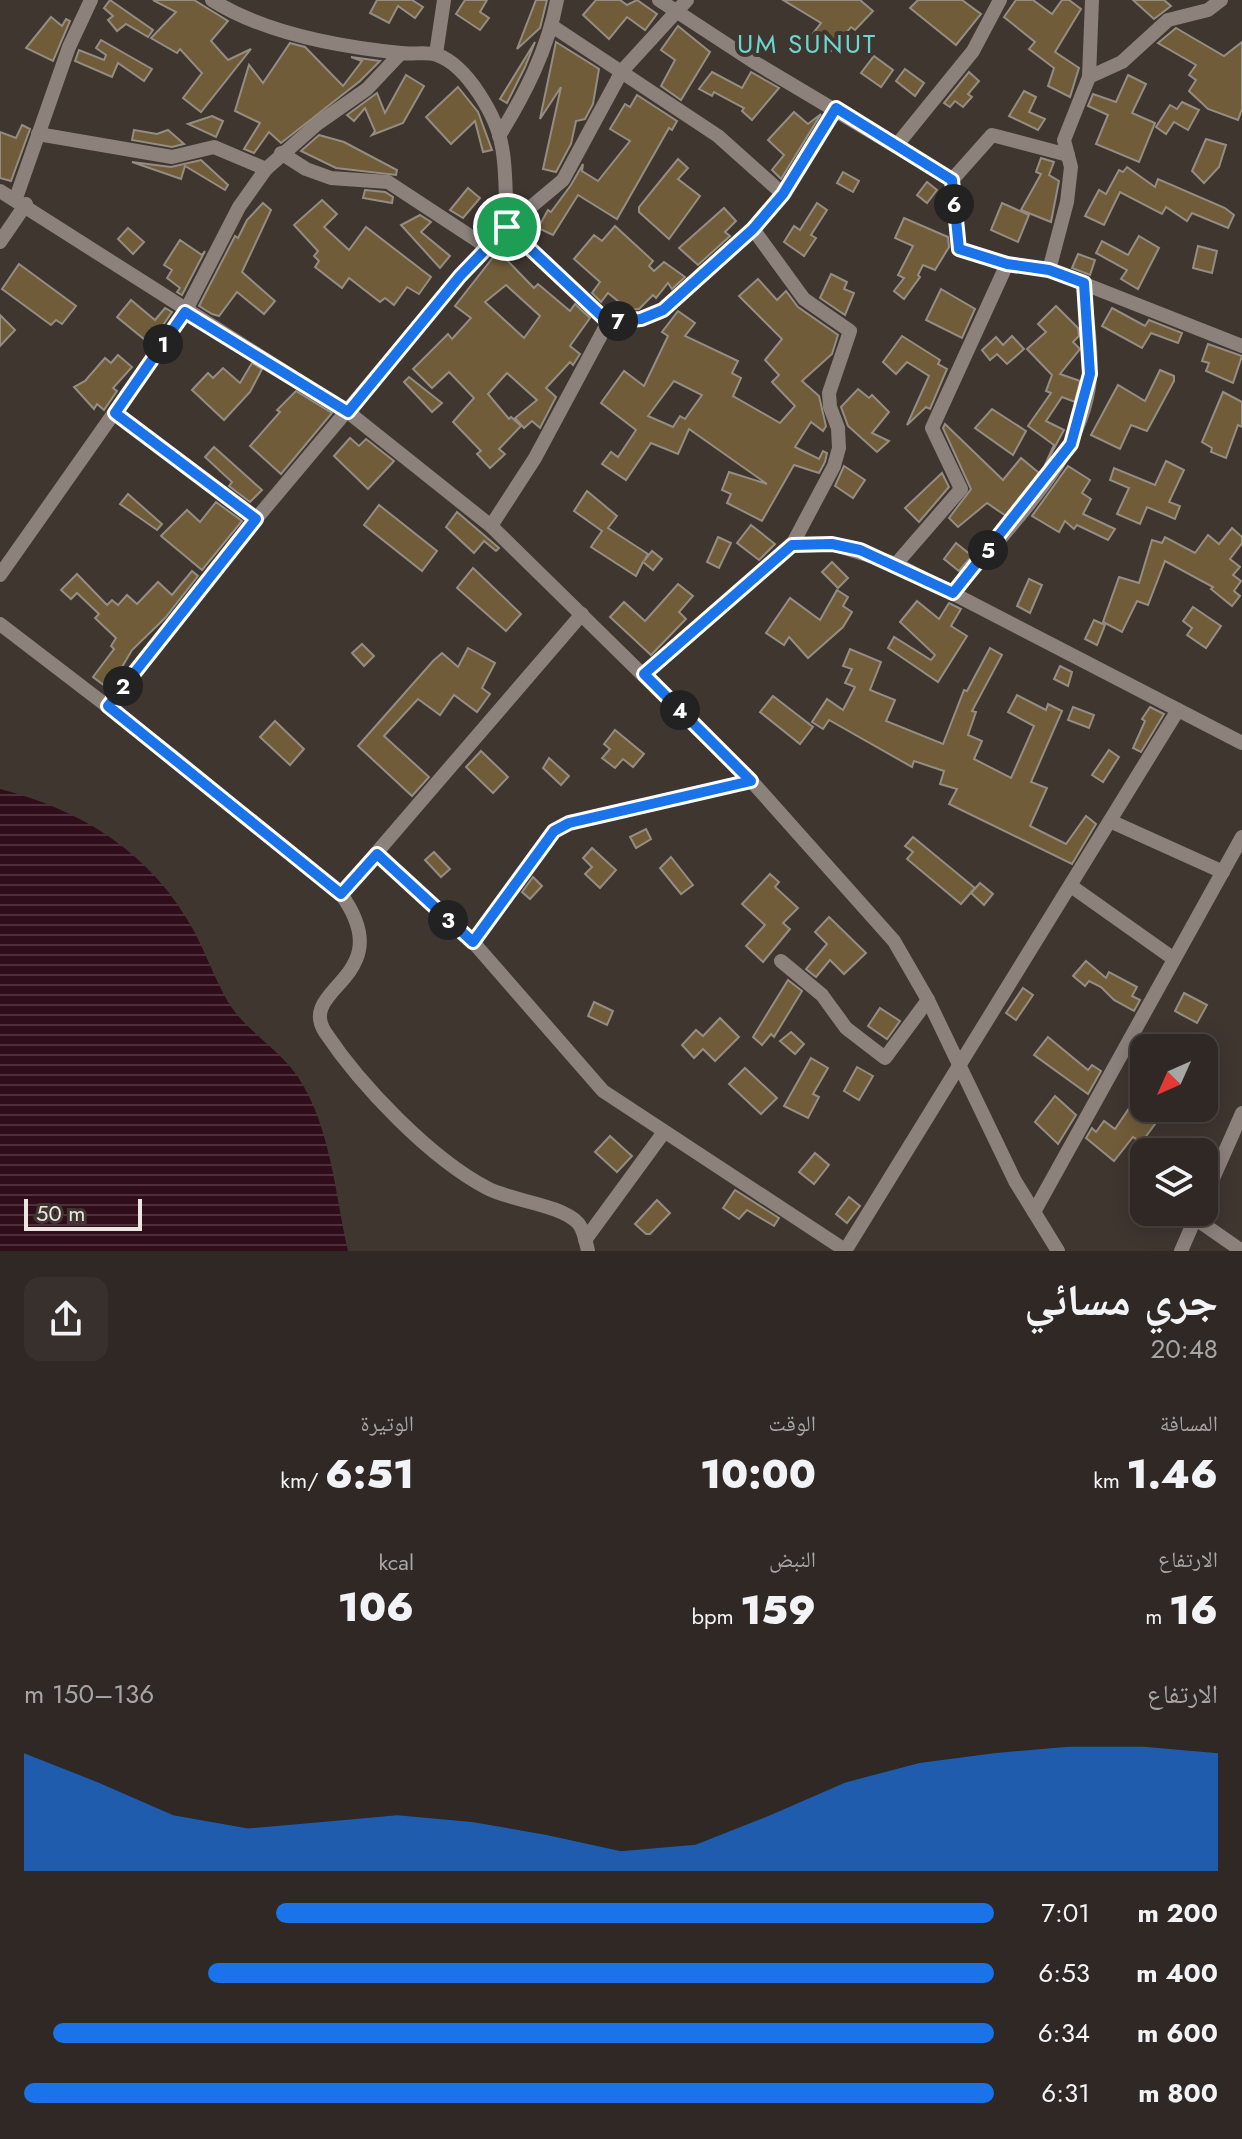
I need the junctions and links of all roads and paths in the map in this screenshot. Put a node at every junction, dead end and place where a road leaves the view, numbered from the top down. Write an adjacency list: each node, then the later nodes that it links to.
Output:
1 (91, 0): 17 (street)
2 (212, 0): 12 (street)
3 (444, 0): 13 (street)
4 (557, 0): 11 (street)
5 (659, 0): 10 (street)
6 (687, 0): 10 (street)
7 (1000, 0): 19 (street)
8 (1092, 0): 15 (street)
9 (1221, 0): 15 (street)
10 (674, 12): 14 (street); 16 (street)
11 (552, 26): 14 (street); 18 (street)
12 (401, 53): 13 (street); 20 (street)
13 (436, 54): 18 (street)
14 (622, 71): 25 (street); 27 (street)
15 (1089, 77): 21 (street)
16 (836, 108): 19 (street); 25 (street)
17 (38, 134): 22 (street); 26 (street)
18 (499, 136): 27 (street)
19 (896, 146): 23 (street)
20 (281, 153): 22 (street); 30 (street)
21 (1068, 155): 23 (street); 32 (street)
22 (266, 169): 34 (street)
23 (952, 180): 31 (street)
24 (0, 191): 26 (street)
25 (783, 194): 28 (street)
26 (21, 201): 29 (street); 34 (street)
27 (507, 227): 30 (street); 35 (street)
28 (753, 229): 35 (street); 41 (street)
29 (0, 242)
30 (487, 247): 37 (street)
31 (1007, 264): 32 (street); 42 (street)
32 (1049, 270): 33 (street)
33 (1084, 283): 36 (street); 44 (street)
34 (185, 312): 37 (street); 38 (street)
35 (608, 322): 40 (street)
36 (1242, 346)
37 (348, 412): 39 (street); 40 (street)
38 (115, 413): 39 (street); 43 (street)
39 (256, 519): 48 (street)
40 (491, 526): 45 (street)
41 (792, 545): 42 (street); 47 (street)
42 (896, 564): 44 (street)
43 (0, 575)
44 (953, 593): 49 (street)
45 (582, 614): 47 (street); 54 (street)
46 (0, 624): 48 (street)
47 (644, 674): 51 (street)
48 (108, 706): 57 (street)
49 (1178, 710): 50 (street); 52 (street)
50 (1242, 743)
51 (751, 781): 58 (street); 61 (street)
52 (1110, 821): 55 (street); 56 (street)
53 (1242, 837): 55 (street)
54 (377, 854): 57 (street); 58 (street)
55 (1223, 872): 59 (street)
56 (1071, 886): 59 (street); 62 (street)
57 (341, 894): 69 (street)
58 (473, 942): 64 (street)
59 (1174, 959): 66 (street)
60 (781, 961): 61 (street)
61 (928, 1000): 62 (street)
62 (960, 1068): 66 (street); 70 (street)
63 (1242, 1113): 65 (street)
64 (664, 1132): 69 (street); 70 (street)
65 (1218, 1167)
66 (1034, 1212): 71 (street)
67 (1192, 1226): 72 (street)
68 (1211, 1226): 73 (street)
69 (587, 1246)
70 (845, 1251)
71 (1058, 1251)
72 (1181, 1251)
73 (1242, 1251)

